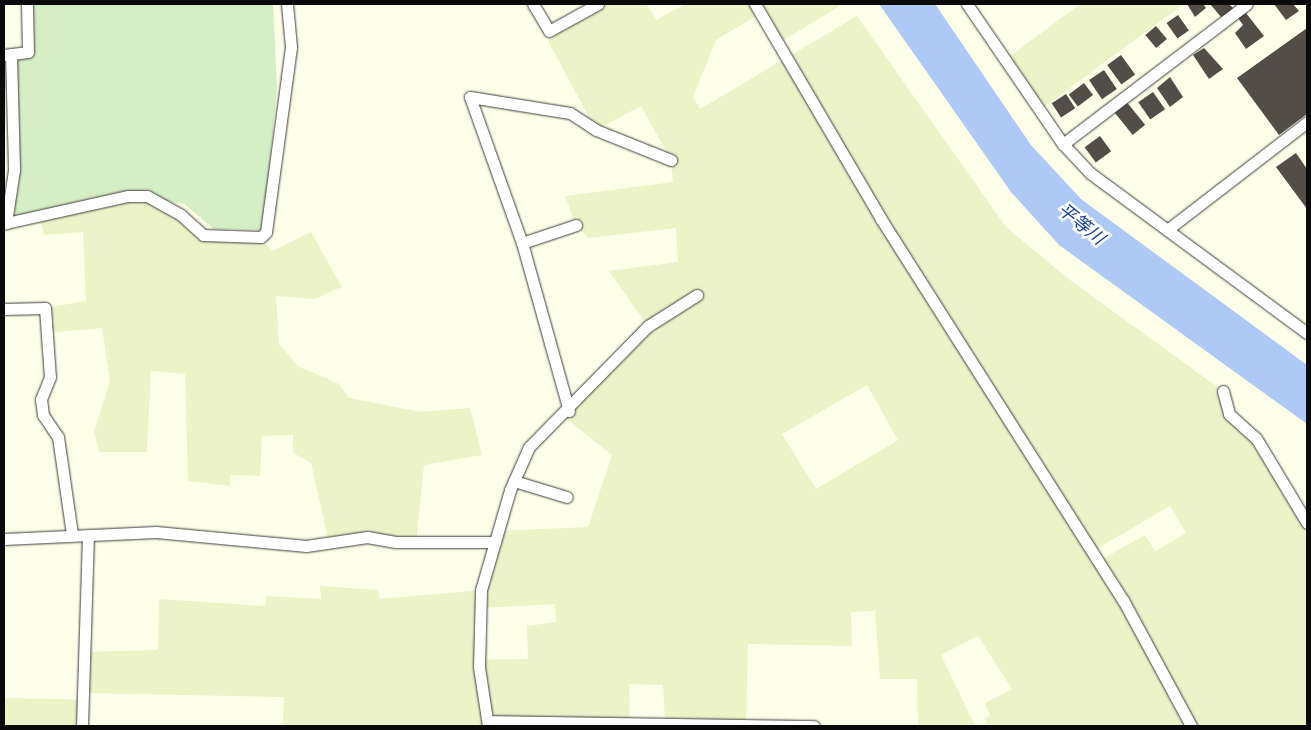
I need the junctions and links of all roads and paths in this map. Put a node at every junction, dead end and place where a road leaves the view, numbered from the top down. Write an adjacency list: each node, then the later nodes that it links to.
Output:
1 (28, 4): 8 (street)
2 (287, 4): 8 (street)
3 (533, 4): 4 (street)
4 (598, 4)
5 (755, 4): 31 (street)
6 (967, 4): 10 (street)
7 (1247, 4): 10 (street)
8 (7, 54)
9 (1307, 122): 13 (street)
10 (1064, 144): 13 (street)
11 (671, 160): 14 (street)
12 (576, 225): 14 (street)
13 (1167, 230): 17 (street)
14 (522, 243): 19 (street)
15 (697, 295): 19 (street)
16 (4, 309): 23 (street)
17 (1307, 333)
18 (1222, 391): 22 (street)
19 (569, 411): 20 (street)
20 (514, 481): 21 (street); 26 (street)
21 (567, 497)
22 (1307, 523)
23 (72, 534): 24 (street); 25 (street)
24 (88, 535): 26 (street); 29 (street)
25 (4, 539)
26 (494, 542): 27 (street)
27 (488, 724): 28 (street)
28 (665, 725): 30 (street)
29 (82, 726)
30 (814, 726)
31 (1191, 726)

